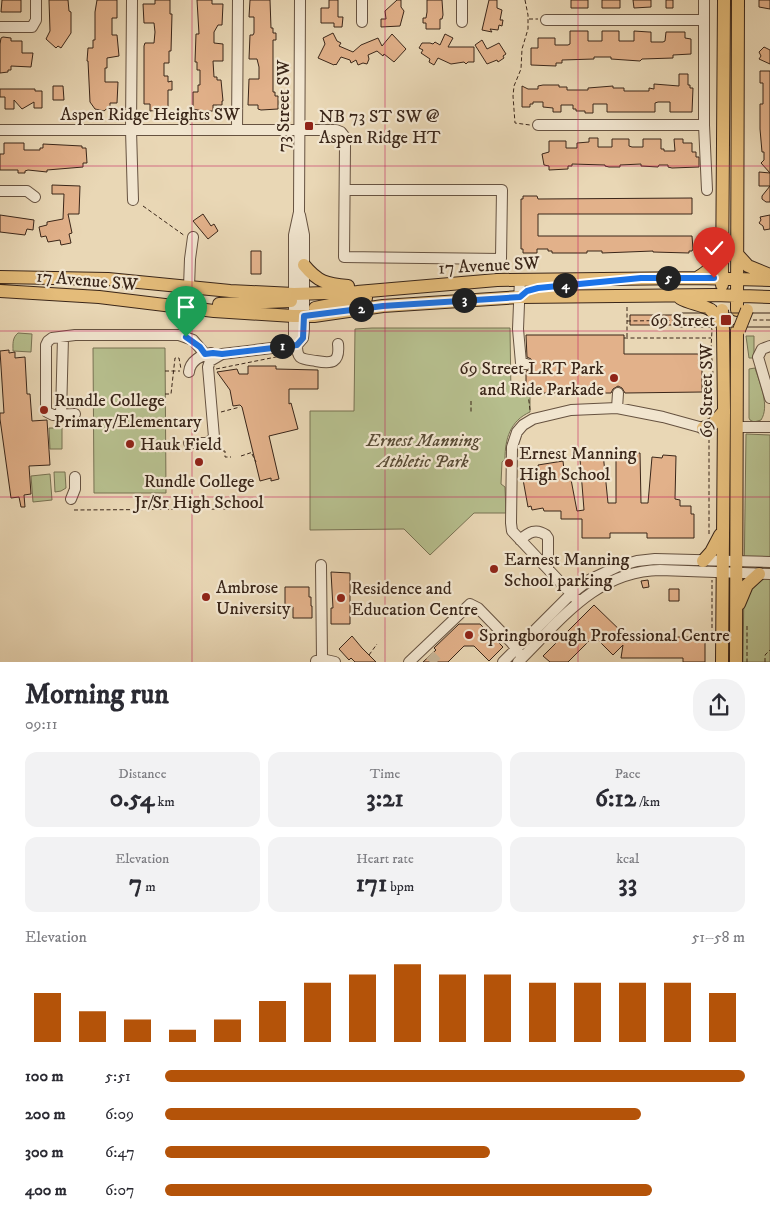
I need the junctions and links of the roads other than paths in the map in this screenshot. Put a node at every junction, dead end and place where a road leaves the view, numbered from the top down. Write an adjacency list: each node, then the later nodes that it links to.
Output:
1 (36, 0): 16 (street)
2 (132, 0): 21 (street)
3 (238, 0): 22 (street)
4 (300, 0): 19 (street, 73 Street SW)
5 (362, 0): 14 (street)
6 (462, 0): 15 (street)
7 (704, 0): 12 (street)
8 (724, 0): 30 (main road, 69 Street SW)
9 (738, 0): 13 (main road)
10 (744, 0): 13 (main road)
11 (546, 20): 12 (street)
12 (704, 20): 18 (street)
13 (738, 21): 31 (main road)
14 (362, 22)
15 (462, 22)
16 (0, 27)
17 (538, 125): 18 (street)
18 (704, 125): 24 (street)
19 (300, 129): 22 (street, Aspen Ridge Heights SW); 23 (street, Aspen Ridge Heights SW); 28 (street, 73 Street SW)
20 (0, 130): 21 (street, Aspen Ridge Heights SW)
21 (131, 130): 22 (street, Aspen Ridge Heights SW); 27 (street)
22 (237, 130)
23 (345, 190): 23 (street)
24 (707, 190)
25 (0, 191): 26 (street)
26 (36, 197)
27 (133, 200)
28 (299, 212): 32 (street, 73 Street SW); 51 (street, 73 Street SW)
29 (190, 236): 43 (street)
30 (722, 240): 37 (main road); 38 (main road, 69 Street SW)
31 (738, 255): 33 (main road); 40 (main road)
32 (304, 265): 45 (main road); 51 (street, 73 Street SW)
33 (770, 275)
34 (0, 278): 35 (main road, 17 Avenue SW)
35 (67, 278): 42 (main road, 17 Avenue SW); 47 (main road)
36 (641, 278): 37 (main road, 17 Avenue SW); 39 (main road, 17 Avenue SW); 52 (main road)
37 (697, 278): 38 (main road, 17 Avenue SW)
38 (722, 278): 40 (main road, 17 Avenue SW); 49 (main road, 69 Street SW)
39 (520, 279): 44 (main road, 17 Avenue SW); 52 (street)
40 (737, 279): 41 (main road, 17 Avenue SW); 50 (main road)
41 (770, 280)
42 (175, 285): 43 (main road, 17 Avenue SW); 54 (main road)
43 (190, 287): 51 (main road, 17 Avenue SW)
44 (418, 288): 45 (main road, 17 Avenue SW); 56 (main road)
45 (388, 289): 51 (main road, 17 Avenue SW)
46 (0, 291): 47 (main road, 17 Avenue SW)
47 (66, 294): 54 (main road, 17 Avenue SW)
48 (675, 295): 49 (main road, 17 Avenue SW); 52 (main road, 17 Avenue SW); 57 (main road)
49 (722, 295): 50 (main road, 17 Avenue SW); 57 (main road, 69 Street SW)
50 (737, 295): 53 (main road, 17 Avenue SW); 55 (main road)
51 (297, 296): 54 (main road); 56 (street, 73 Street SW)
52 (520, 297): 56 (main road, 17 Avenue SW); 64 (street)
53 (766, 297): 55 (main road)
54 (174, 306): 56 (main road, 17 Avenue SW)
55 (745, 313): 73 (main road, 69 Street SW, bridge)
56 (300, 314): 61 (street, 73 Street SW)
57 (716, 323): 70 (main road, 69 Street SW)
58 (63, 337): 62 (street); 71 (street); 71 (street)
59 (338, 344): 61 (street)
60 (770, 346): 66 (street)
61 (290, 349): 63 (street)
62 (205, 354): 63 (street); 65 (street)
63 (222, 354): 77 (street)
64 (526, 364)
65 (185, 371)
66 (767, 380): 68 (street)
67 (618, 393): 69 (street)
68 (770, 398)
69 (618, 408): 75 (street); 81 (street)
70 (724, 411): 75 (main road); 76 (main road, 69 Street SW)
71 (61, 414): 72 (street)
72 (77, 417)
73 (737, 427): 74 (street); 85 (main road, 69 Street SW)
74 (770, 427)
75 (707, 429): 76 (main road)
76 (724, 442): 80 (main road, 69 Street SW)
77 (189, 443)
78 (75, 477): 79 (street)
79 (72, 505)
80 (722, 528): 82 (main road); 88 (main road, 69 Street SW)
81 (520, 540): 86 (street); 86 (street)
82 (702, 560): 87 (street); 88 (street)
83 (770, 562): 85 (street)
84 (321, 565): 95 (street)
85 (736, 567): 88 (street); 89 (street); 93 (main road, 69 Street SW)
86 (548, 568): 91 (street)
87 (605, 571): 90 (street); 91 (street)
88 (719, 571): 90 (street); 99 (main road, 69 Street SW)
89 (765, 574): 93 (main road)
90 (610, 581): 92 (street)
91 (571, 594): 92 (street); 94 (street)
92 (579, 602): 94 (street)
93 (736, 608): 100 (main road, 69 Street SW)
94 (521, 658): 97 (street); 98 (street)
95 (318, 661): 96 (street)
96 (335, 662)
97 (409, 662)
98 (503, 662)
99 (722, 662)
100 (736, 662)

